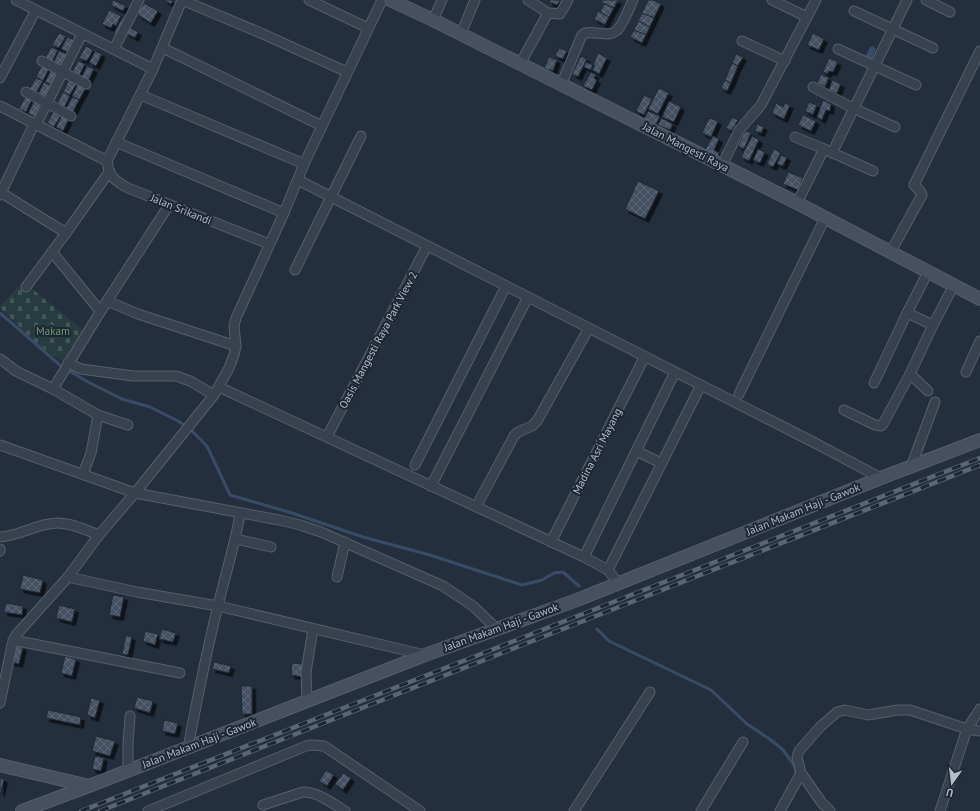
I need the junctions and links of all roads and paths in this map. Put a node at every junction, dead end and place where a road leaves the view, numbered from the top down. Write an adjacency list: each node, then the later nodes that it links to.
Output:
1 (16, 0): 16 (street)
2 (138, 0): 29 (street)
3 (182, 0): 27 (street); 38 (street)
4 (309, 0): 22 (street)
5 (382, 0): 22 (street)
6 (390, 0): 21 (street, Jalan Mangesti Raya)
7 (442, 0): 21 (street)
8 (475, 0): 25 (street)
9 (528, 0): 19 (street)
10 (568, 0): 19 (street)
11 (633, 0): 41 (street)
12 (772, 0): 20 (street)
13 (816, 0): 20 (street)
14 (907, 0): 23 (street)
15 (926, 0): 18 (street)
16 (36, 10): 24 (street); 39 (street)
17 (854, 11): 23 (street)
18 (950, 12)
19 (548, 13): 34 (street)
20 (807, 17): 33 (street)
21 (433, 20): 25 (street, Jalan Mangesti Raya)
22 (368, 28): 38 (street)
23 (892, 29): 28 (street); 35 (street)
24 (82, 34): 29 (street); 37 (street)
25 (461, 34): 34 (street, Jalan Mangesti Raya)
26 (742, 41): 33 (street)
27 (163, 48): 36 (street); 51 (street)
28 (933, 48)
29 (114, 49): 36 (street)
30 (838, 49): 35 (street)
31 (980, 51): 73 (street)
32 (42, 61): 37 (street)
33 (785, 61): 59 (street)
34 (520, 64): 41 (street, Jalan Mangesti Raya)
35 (875, 65): 42 (street); 48 (street)
36 (153, 69): 45 (street)
37 (63, 72): 40 (street); 46 (street)
38 (347, 72): 51 (street)
39 (0, 78)
40 (86, 84)
41 (562, 85): 59 (street, Jalan Mangesti Raya)
42 (916, 85)
43 (813, 87): 48 (street)
44 (26, 92): 46 (street)
45 (141, 95): 55 (street); 58 (street)
46 (47, 103): 49 (street); 50 (street)
47 (0, 106): 50 (street)
48 (853, 108): 52 (street); 56 (street)
49 (71, 116)
50 (37, 121): 57 (street); 63 (street)
51 (322, 126): 58 (street)
52 (895, 127)
53 (361, 136): 64 (street)
54 (795, 138): 56 (street)
55 (116, 142): 57 (street); 67 (street)
56 (828, 151): 60 (street); 65 (street)
57 (107, 161): 61 (street)
58 (304, 164): 62 (street)
59 (722, 165): 65 (street, Jalan Mangesti Raya)
60 (873, 171)
61 (108, 172): 66 (street, Jalan Srikandi); 69 (street)
62 (298, 180): 64 (street); 67 (street)
63 (0, 193): 69 (street)
64 (331, 197): 71 (street); 74 (street)
65 (797, 203): 68 (street, Jalan Mangesti Raya)
66 (169, 204): 70 (street, Jalan Srikandi); 81 (street)
67 (284, 214): 70 (street)
68 (825, 218): 73 (street, Jalan Mangesti Raya); 99 (street)
69 (66, 233): 72 (street)
70 (269, 244): 87 (street)
71 (427, 246): 76 (street); 104 (street, Oasis Mangesti Raya Park View 2)
72 (52, 252): 78 (street); 82 (street)
73 (890, 253): 75 (street, Jalan Mangesti Raya)
74 (295, 270)
75 (928, 272): 77 (street, Jalan Mangesti Raya); 83 (street)
76 (506, 286): 79 (street); 109 (street)
77 (954, 286): 80 (street, Jalan Mangesti Raya); 84 (street)
78 (26, 287)
79 (528, 297): 85 (street); 113 (street)
80 (980, 299)
81 (108, 301): 82 (street); 87 (street)
82 (100, 311): 90 (street)
83 (907, 313): 84 (street); 94 (street)
84 (933, 325): 93 (street)
85 (589, 328): 91 (street); 115 (street)
86 (980, 340): 92 (street)
87 (236, 346): 97 (street)
88 (0, 359): 96 (street)
89 (643, 360): 121 (street, Madina Asri Mayang)
90 (66, 366): 96 (street); 97 (street)
91 (675, 372): 95 (street); 107 (street)
92 (966, 372)
93 (910, 374): 98 (street); 101 (street)
94 (874, 384)
95 (700, 385): 108 (street); 112 (street)
96 (53, 389): 102 (street)
97 (217, 391): 113 (street); 114 (street)
98 (928, 391)
99 (739, 394)
100 (935, 402): 110 (street)
101 (844, 410)
102 (98, 415): 103 (street); 111 (street)
103 (128, 425)
104 (329, 433)
105 (980, 440): 110 (street, Jalan Makam Haji - Gawok)
106 (0, 444): 111 (street)
107 (636, 451): 108 (street); 123 (street)
108 (661, 463): 124 (street)
109 (415, 466)
110 (911, 466): 112 (street, Jalan Makam Haji - Gawok)
111 (83, 474): 114 (street)
112 (881, 478): 127 (street, Jalan Makam Haji - Gawok)
113 (431, 486): 121 (street)
114 (135, 493): 116 (street); 117 (street)
115 (477, 505)
116 (240, 514): 119 (street); 120 (street)
117 (100, 535): 118 (street); 125 (street)
118 (0, 537)
119 (236, 539): 122 (street); 128 (street)
120 (345, 542): 126 (street); 130 (street)
121 (551, 542): 123 (street)
122 (271, 547)
123 (584, 558): 124 (street)
124 (608, 570): 127 (street)
125 (68, 577): 128 (street); 131 (street)
126 (336, 577)
127 (618, 583): 130 (street, Jalan Makam Haji - Gawok)
128 (218, 606): 129 (street); 142 (street)
129 (313, 629): 132 (street); 135 (street)
130 (497, 629): 132 (street, Jalan Makam Haji - Gawok)
131 (13, 640): 133 (street); 136 (street)
132 (425, 655): 135 (street, Jalan Makam Haji - Gawok)
133 (180, 673)
134 (650, 692): 152 (street)
135 (307, 701): 142 (street, Jalan Makam Haji - Gawok)
136 (0, 703)
137 (980, 709): 139 (street)
138 (130, 716): 144 (street)
139 (967, 729): 140 (street); 145 (street); 156 (street)
140 (980, 731)
141 (743, 742): 153 (street)
142 (188, 748): 144 (street, Jalan Makam Haji - Gawok)
143 (0, 765): 146 (street)
144 (128, 770): 146 (street, Jalan Makam Haji - Gawok)
145 (799, 776): 154 (street); 155 (street)
146 (89, 786): 148 (street, Jalan Makam Haji - Gawok)
147 (263, 805): 150 (street)
148 (22, 811)
149 (148, 811): 151 (street)
150 (345, 811)
151 (420, 811)
152 (574, 811)
153 (701, 811)
154 (780, 811)
155 (830, 811)
156 (940, 811)

